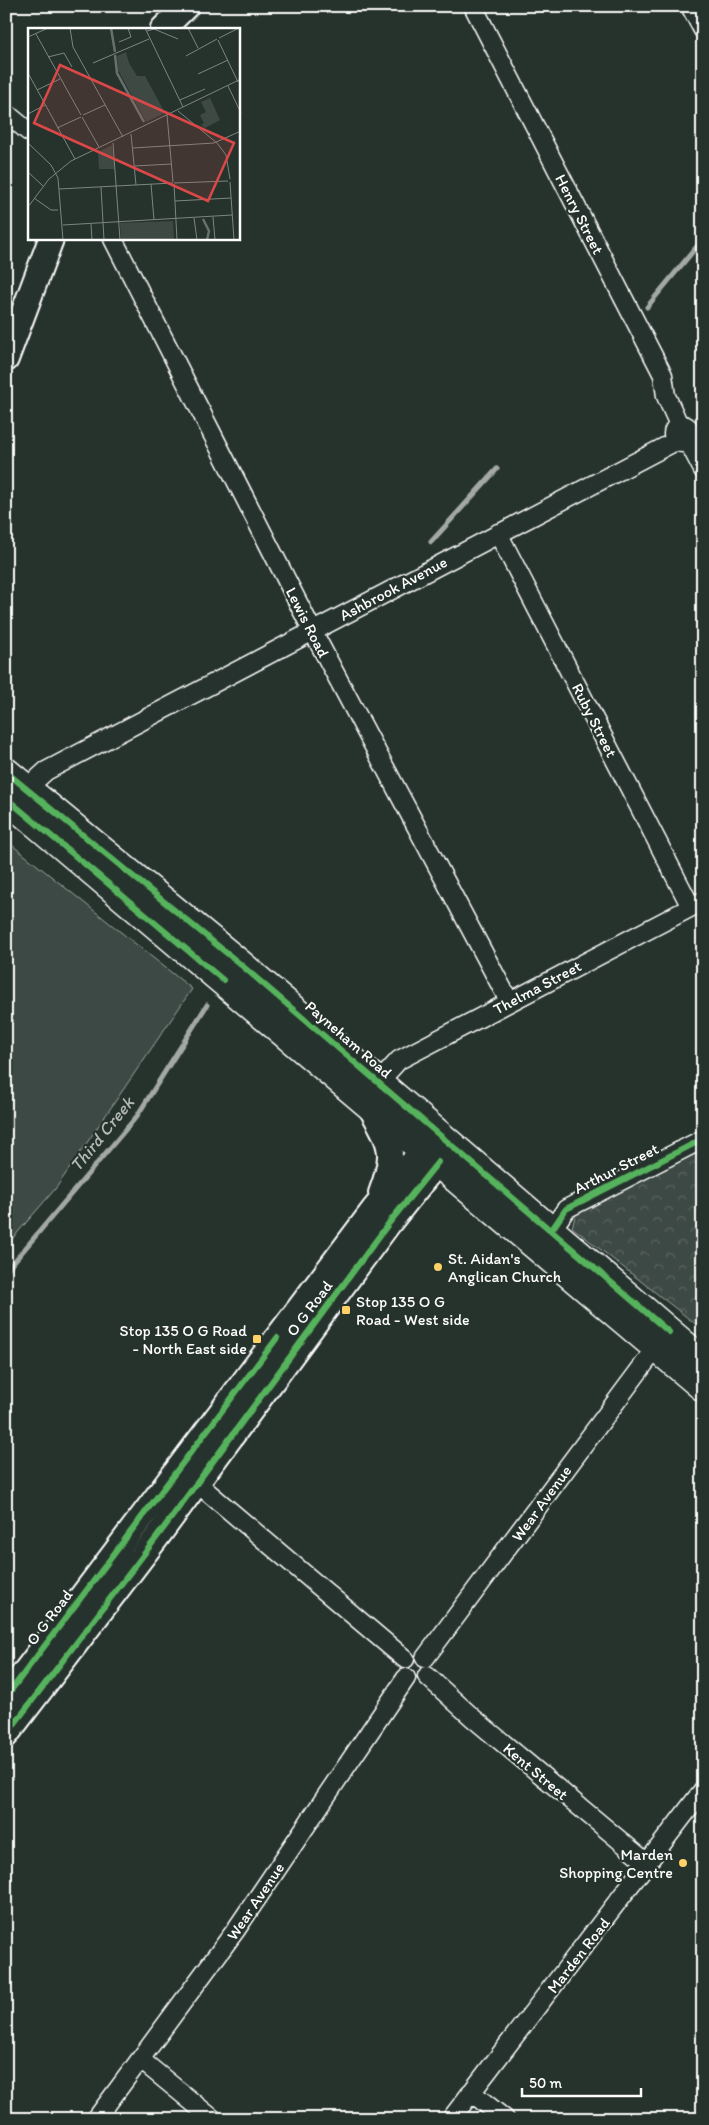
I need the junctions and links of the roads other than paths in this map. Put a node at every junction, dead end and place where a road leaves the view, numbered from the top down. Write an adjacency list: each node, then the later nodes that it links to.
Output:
1 (186, 6): 4 (main road)
2 (473, 6): 11 (street, Henry Street)
3 (690, 6): 5 (street)
4 (164, 28)
5 (703, 30)
6 (6, 113): 7 (street)
7 (28, 131)
8 (51, 240): 10 (main road)
9 (114, 240): 14 (street, Lewis Road)
10 (6, 359)
11 (687, 431): 12 (street, Henry Street); 13 (street, Ashbrook Avenue)
12 (703, 470)
13 (498, 533): 14 (street, Ashbrook Avenue); 17 (street, Ruby Street)
14 (312, 630): 16 (street, Ashbrook Avenue); 18 (street, Lewis Road)
15 (6, 772): 16 (main road, Payneham Road)
16 (17, 798): 19 (main road, Payneham Road)
17 (697, 904): 18 (street, Thelma Street)
18 (509, 1001): 19 (street, Thelma Street)
19 (373, 1092): 21 (main road, Payneham Road); 22 (main road)
20 (703, 1138): 23 (street, Arthur Street)
21 (437, 1148): 22 (main road, O G Road); 23 (main road, Payneham Road); 24 (main road, Payneham Road); 27 (main road, O G Road)
22 (375, 1208): 27 (main road, O G Road)
23 (551, 1232): 25 (main road, Payneham Road)
24 (656, 1348): 26 (main road, Payneham Road); 28 (street, Wear Avenue)
25 (703, 1361)
26 (703, 1387)
27 (188, 1475): 29 (street); 32 (main road, O G Road); 33 (main road, O G Road)
28 (426, 1658): 29 (street); 30 (street)
29 (405, 1659): 31 (street)
30 (427, 1676): 31 (street); 35 (street, Kent Street)
31 (406, 1678): 36 (street, Wear Avenue)
32 (6, 1697)
33 (6, 1735)
34 (703, 1790): 35 (street, Marden Road)
35 (647, 1863): 37 (street, Marden Road)
36 (141, 2060): 38 (street, Wear Avenue); 39 (street)
37 (471, 2092): 40 (street, Marden Road); 41 (street)
38 (96, 2119)
39 (213, 2119)
40 (451, 2119)
41 (506, 2119)

